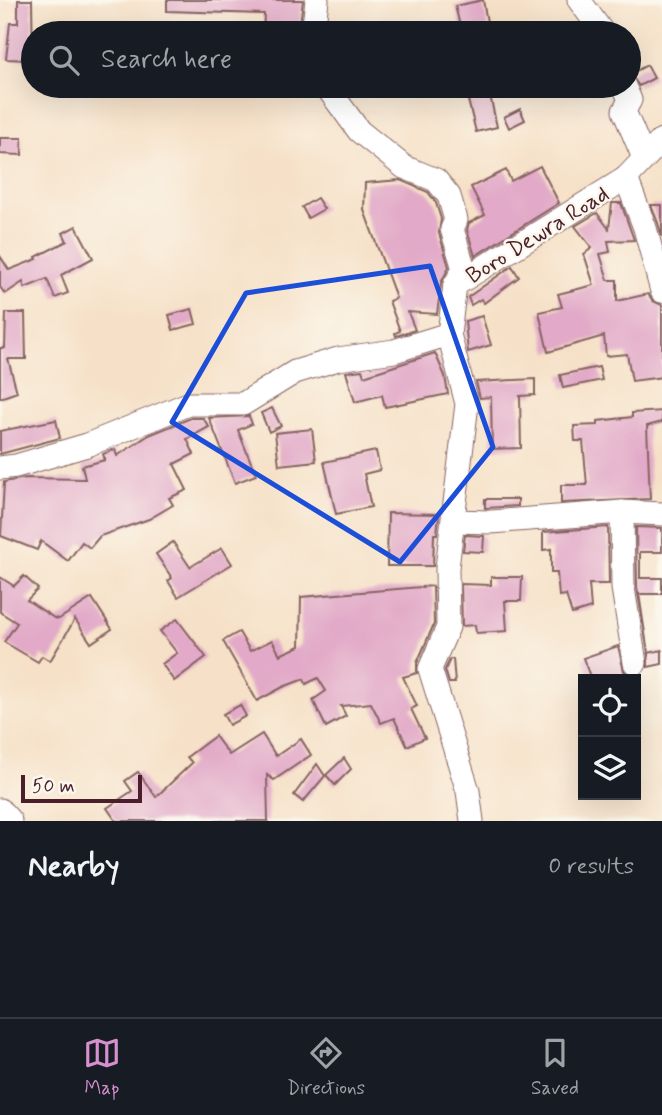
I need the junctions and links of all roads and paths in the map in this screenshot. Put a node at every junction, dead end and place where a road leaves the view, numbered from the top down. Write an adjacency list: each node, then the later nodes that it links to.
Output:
1 (317, 0): 3 (street)
2 (579, 0): 4 (street)
3 (314, 21)
4 (595, 21)
5 (335, 98): 10 (street)
6 (629, 98): 8 (street)
7 (662, 139): 8 (street, Boro Dewra Road)
8 (644, 158): 9 (street, Boro Dewra Road)
9 (626, 178): 10 (street, Boro Dewra Road); 11 (street)
10 (455, 285): 12 (street, Boro Dewra Road)
11 (662, 291)
12 (449, 334): 13 (street); 16 (street)
13 (5, 470)
14 (622, 512): 15 (street); 16 (street); 17 (street)
15 (662, 514)
16 (453, 521): 20 (street)
17 (635, 663)
18 (0, 810): 19 (street)
19 (10, 821)
20 (472, 821)

